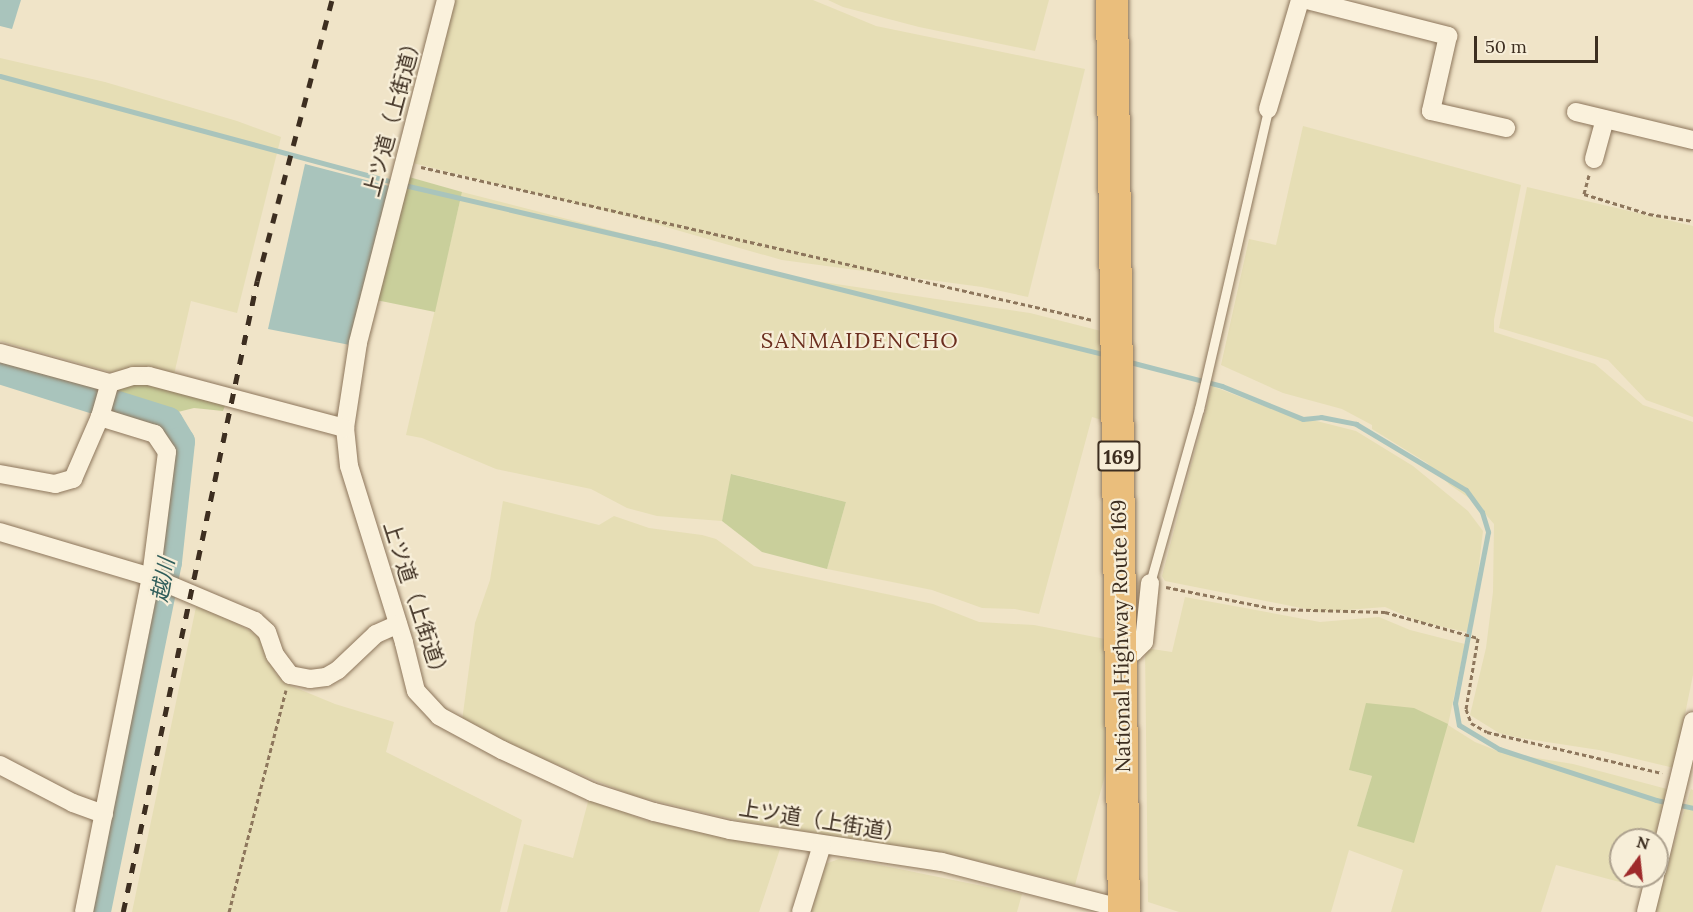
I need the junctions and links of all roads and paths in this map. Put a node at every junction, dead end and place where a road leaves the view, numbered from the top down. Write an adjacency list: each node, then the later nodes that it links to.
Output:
1 (446, 0): 11 (street, 上ツ道（上街道）)
2 (1112, 0): 14 (highway, National Highway Route 169 / 169)
3 (1300, 0): 5 (street)
4 (1307, 0): 8 (street)
5 (1268, 109): 22 (lane)
6 (1576, 112): 7 (street)
7 (1605, 119): 9 (street); 10 (street)
8 (1506, 128)
9 (1693, 140)
10 (1594, 159)
11 (403, 163): 14 (path); 18 (street, 上ツ道（上街道）)
12 (1584, 194): 13 (path)
13 (1693, 221)
14 (1118, 325): 24 (highway, National Highway Route 169 / 169)
15 (0, 353): 16 (street)
16 (110, 383): 17 (street); 18 (street)
17 (100, 417): 19 (street); 21 (street)
18 (345, 428): 23 (street, 上ツ道（上街道）)
19 (0, 474)
20 (0, 531): 21 (street)
21 (151, 577): 25 (street); 29 (street)
22 (1150, 583): 24 (street); 28 (path)
23 (398, 624): 25 (street); 31 (street, 上ツ道（上街道）)
24 (1120, 652): 34 (highway, National Highway Route 169 / 169)
25 (290, 675): 36 (path)
26 (1693, 721): 28 (street)
27 (0, 765): 29 (street)
28 (1681, 777): 30 (street)
29 (104, 814): 35 (street)
30 (1668, 828)
31 (822, 845): 33 (street, 上ツ道（上街道）); 37 (street)
32 (1652, 888): 38 (street)
33 (1077, 905): 34 (street, 上ツ道（上街道）)
34 (1127, 911)
35 (84, 912)
36 (229, 912)
37 (801, 912)
38 (1646, 912)

